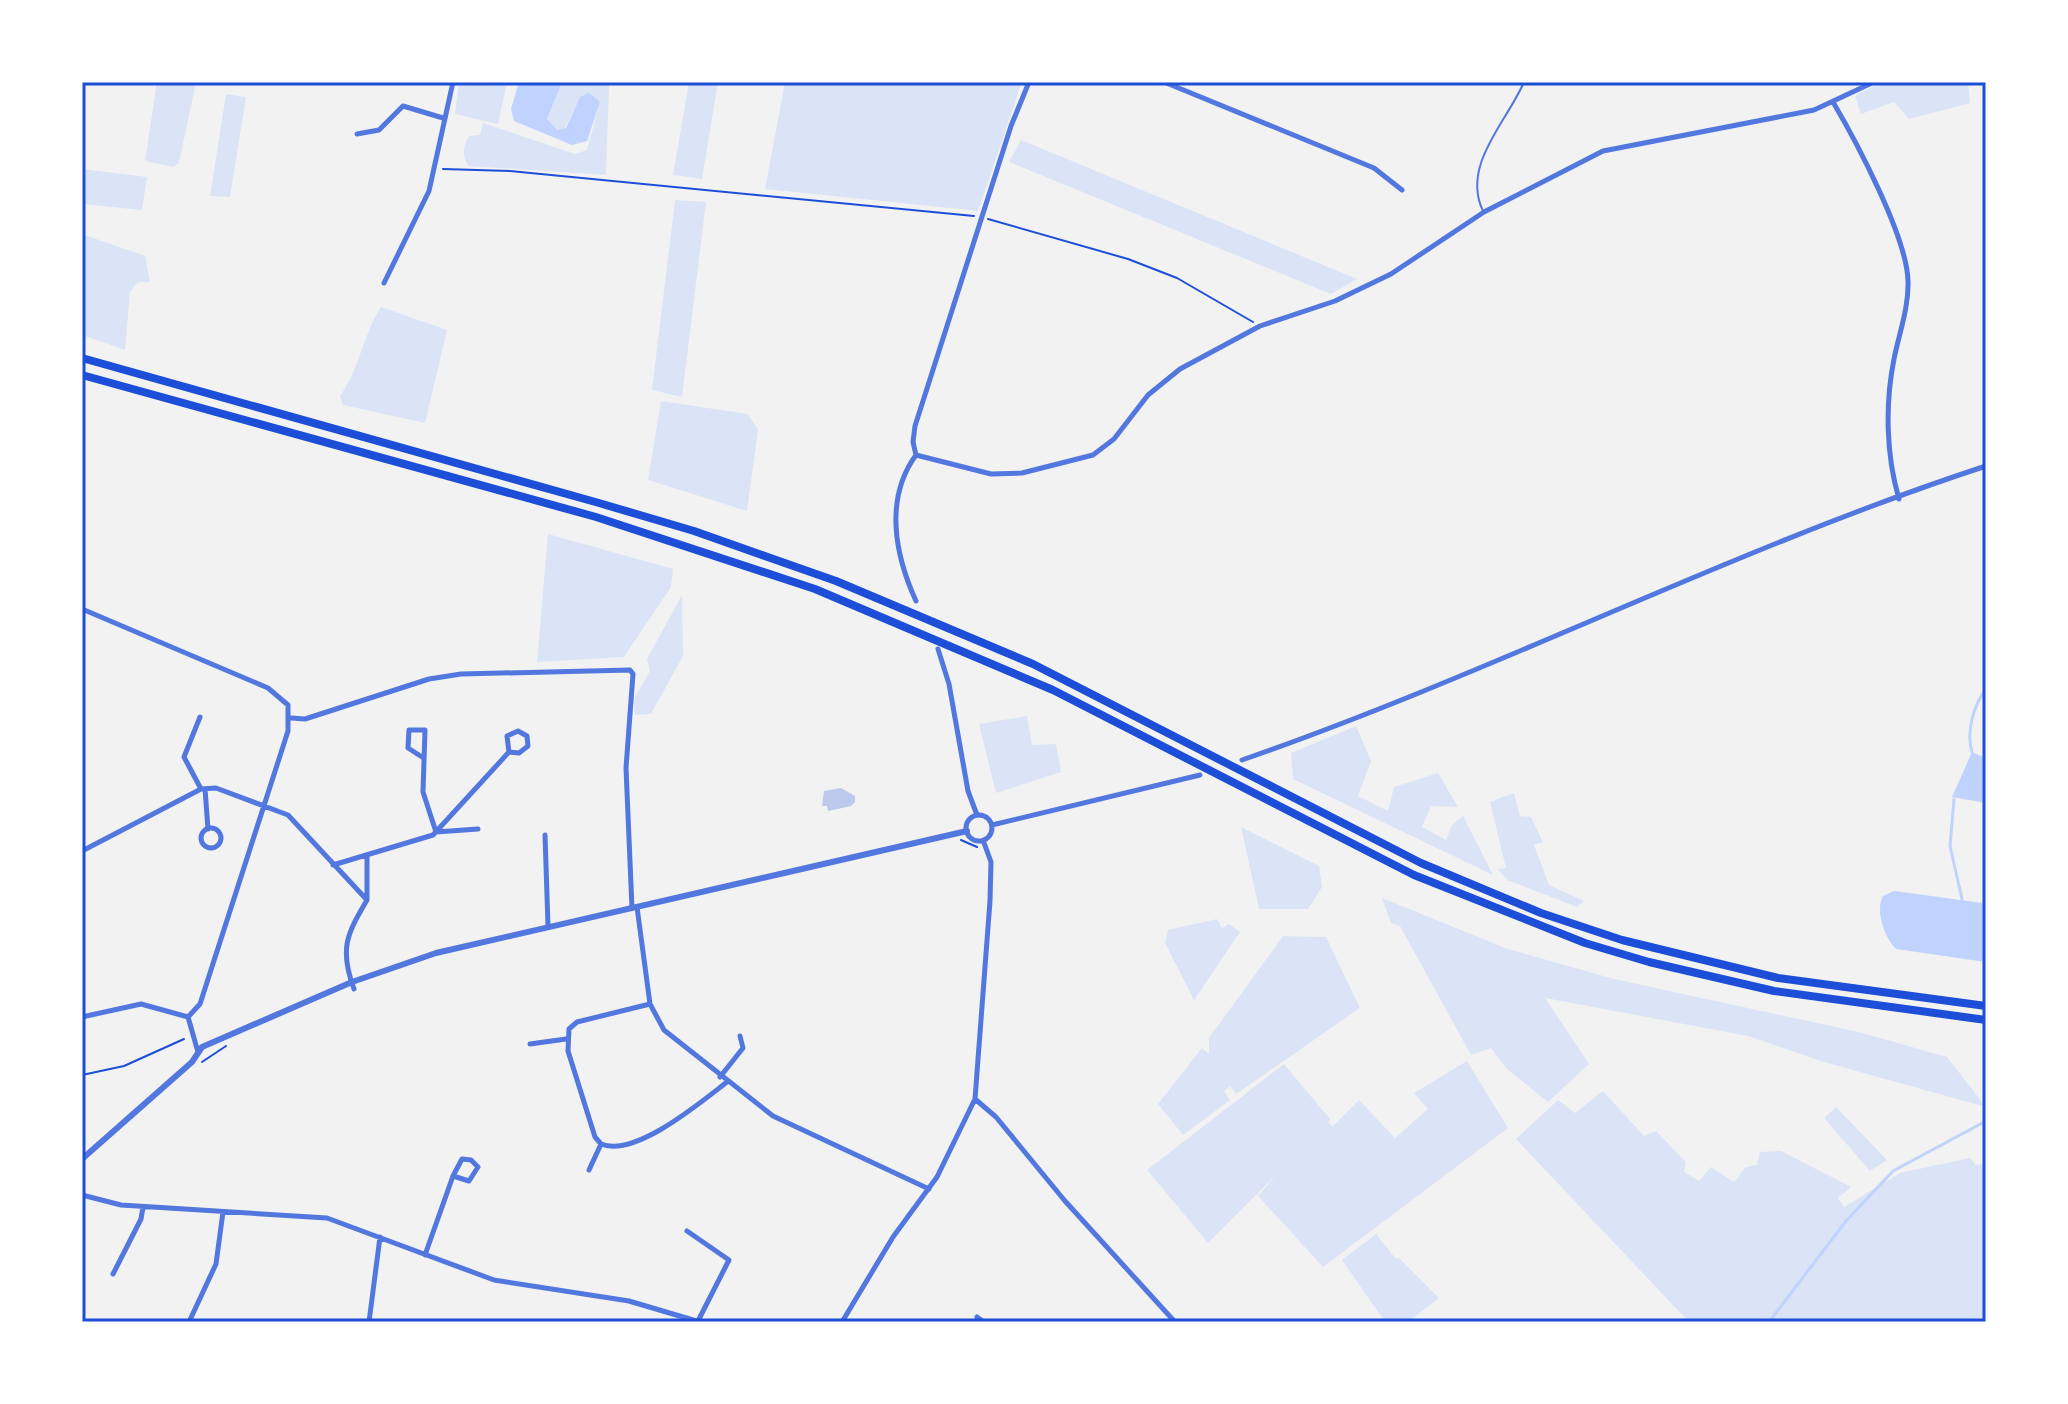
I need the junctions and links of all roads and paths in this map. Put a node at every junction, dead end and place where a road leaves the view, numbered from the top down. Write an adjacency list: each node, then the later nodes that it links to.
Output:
1 (453, 82): 7 (street)
2 (1029, 82): 12 (street)
3 (1164, 82): 10 (street)
4 (1524, 82): 11 (lane)
5 (1874, 82): 6 (street)
6 (1833, 102): 11 (street); 19 (street)
7 (443, 118): 8 (street); 9 (street)
8 (357, 134)
9 (434, 167): 12 (path); 13 (street)
10 (1402, 190)
11 (1484, 212): 14 (street)
12 (984, 218): 14 (path); 17 (street)
13 (384, 283)
14 (1260, 326): 17 (street)
15 (82, 358): 47 (highway)
16 (82, 374): 50 (highway)
17 (916, 455): 20 (street)
18 (1986, 466): 19 (street)
19 (1899, 499): 27 (street)
20 (916, 601)
21 (82, 609): 24 (street)
22 (938, 649): 31 (street)
23 (200, 717): 29 (street)
24 (291, 718): 30 (street); 43 (street)
25 (509, 752): 25 (street); 36 (street)
26 (422, 757): 26 (street); 36 (street)
27 (1242, 760)
28 (1200, 775): 32 (street)
29 (203, 789): 30 (street); 33 (street); 39 (street)
30 (263, 805): 41 (street); 49 (street)
31 (977, 815): 32 (street); 35 (street)
32 (992, 825): 38 (street)
33 (208, 829): 33 (street)
34 (478, 829): 36 (street)
35 (967, 831): 38 (street); 43 (street)
36 (436, 832): 40 (street)
37 (545, 835): 44 (street)
38 (983, 840): 61 (street)
39 (82, 851)
40 (367, 855): 41 (street); 42 (street)
41 (333, 865): 42 (street)
42 (367, 900): 45 (street)
43 (635, 908): 44 (street); 46 (street)
44 (548, 926): 45 (street)
45 (353, 986): 56 (street)
46 (650, 1004): 53 (street); 59 (street)
47 (1986, 1006)
48 (82, 1017): 49 (street)
49 (188, 1017): 56 (street)
50 (1986, 1020)
51 (740, 1036): 59 (street)
52 (184, 1039): 58 (path)
53 (566, 1039): 55 (street); 62 (street)
54 (231, 1042): 57 (path)
55 (530, 1044)
56 (198, 1052): 63 (street)
57 (196, 1065)
58 (82, 1075)
59 (720, 1077): 60 (street)
60 (727, 1082): 62 (street); 66 (street)
61 (975, 1099): 66 (street); 80 (street)
62 (601, 1144): 64 (street)
63 (82, 1159)
64 (589, 1170)
65 (453, 1176): 65 (street); 72 (street)
66 (929, 1189): 78 (street)
67 (82, 1195): 68 (street)
68 (143, 1207): 69 (street); 73 (street)
69 (223, 1212): 71 (street); 75 (street)
70 (687, 1231): 77 (street)
71 (380, 1237): 72 (street); 76 (street)
72 (425, 1255): 77 (street)
73 (113, 1274)
74 (977, 1317): 79 (street)
75 (189, 1322)
76 (369, 1322)
77 (699, 1322)
78 (842, 1322)
79 (984, 1322)
80 (1175, 1322)

